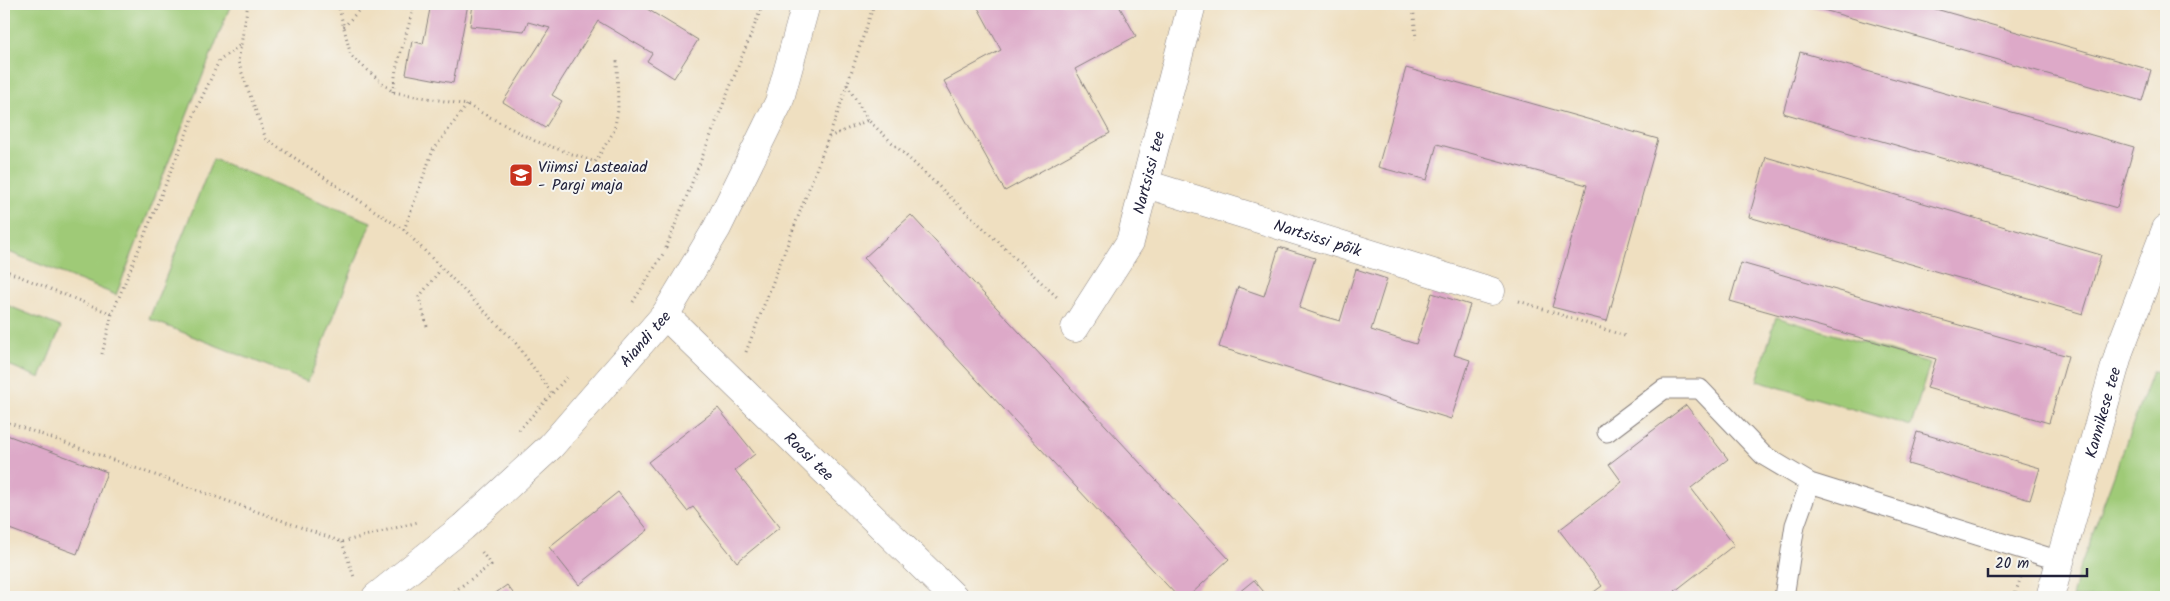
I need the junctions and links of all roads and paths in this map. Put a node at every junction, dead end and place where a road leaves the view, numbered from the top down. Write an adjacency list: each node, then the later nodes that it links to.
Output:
1 (248, 4): 12 (path)
2 (338, 4): 10 (path)
3 (364, 4): 10 (path)
4 (412, 4): 15 (path)
5 (762, 4): 25 (path)
6 (806, 4): 27 (street, Aiandi tee)
7 (874, 4): 14 (path)
8 (1192, 4): 19 (street, Nartsissi tee)
9 (1413, 4): 11 (path)
10 (344, 27): 15 (path)
11 (1416, 39)
12 (240, 44): 21 (path); 26 (path)
13 (617, 59): 16 (path)
14 (847, 85): 17 (path); 18 (path)
15 (393, 92): 16 (path)
16 (467, 105): 21 (path)
17 (868, 120): 18 (path); 28 (path)
18 (828, 138): 32 (path)
19 (1146, 184): 24 (street, Nartsissi põik); 28 (street, Nartsissi tee)
20 (2166, 229): 39 (street, Kannikese tee)
21 (404, 230): 22 (path)
22 (441, 269): 29 (path); 33 (path)
23 (4, 270): 26 (path)
24 (1491, 291): 30 (path)
25 (629, 309)
26 (112, 314): 31 (path)
27 (665, 315): 32 (street, Roosi tee); 40 (street, Aiandi tee)
28 (1078, 324)
29 (427, 326)
30 (1628, 337)
31 (102, 354)
32 (734, 383): 41 (street, Roosi tee)
33 (551, 392)
34 (4, 421): 38 (path)
35 (1607, 432): 36 (lane)
36 (1810, 484): 39 (lane); 42 (lane)
37 (426, 520): 38 (path)
38 (342, 542): 40 (path)
39 (2060, 561): 43 (street, Kannikese tee)
40 (366, 590)
41 (954, 597)
42 (1784, 597)
43 (2050, 597)

